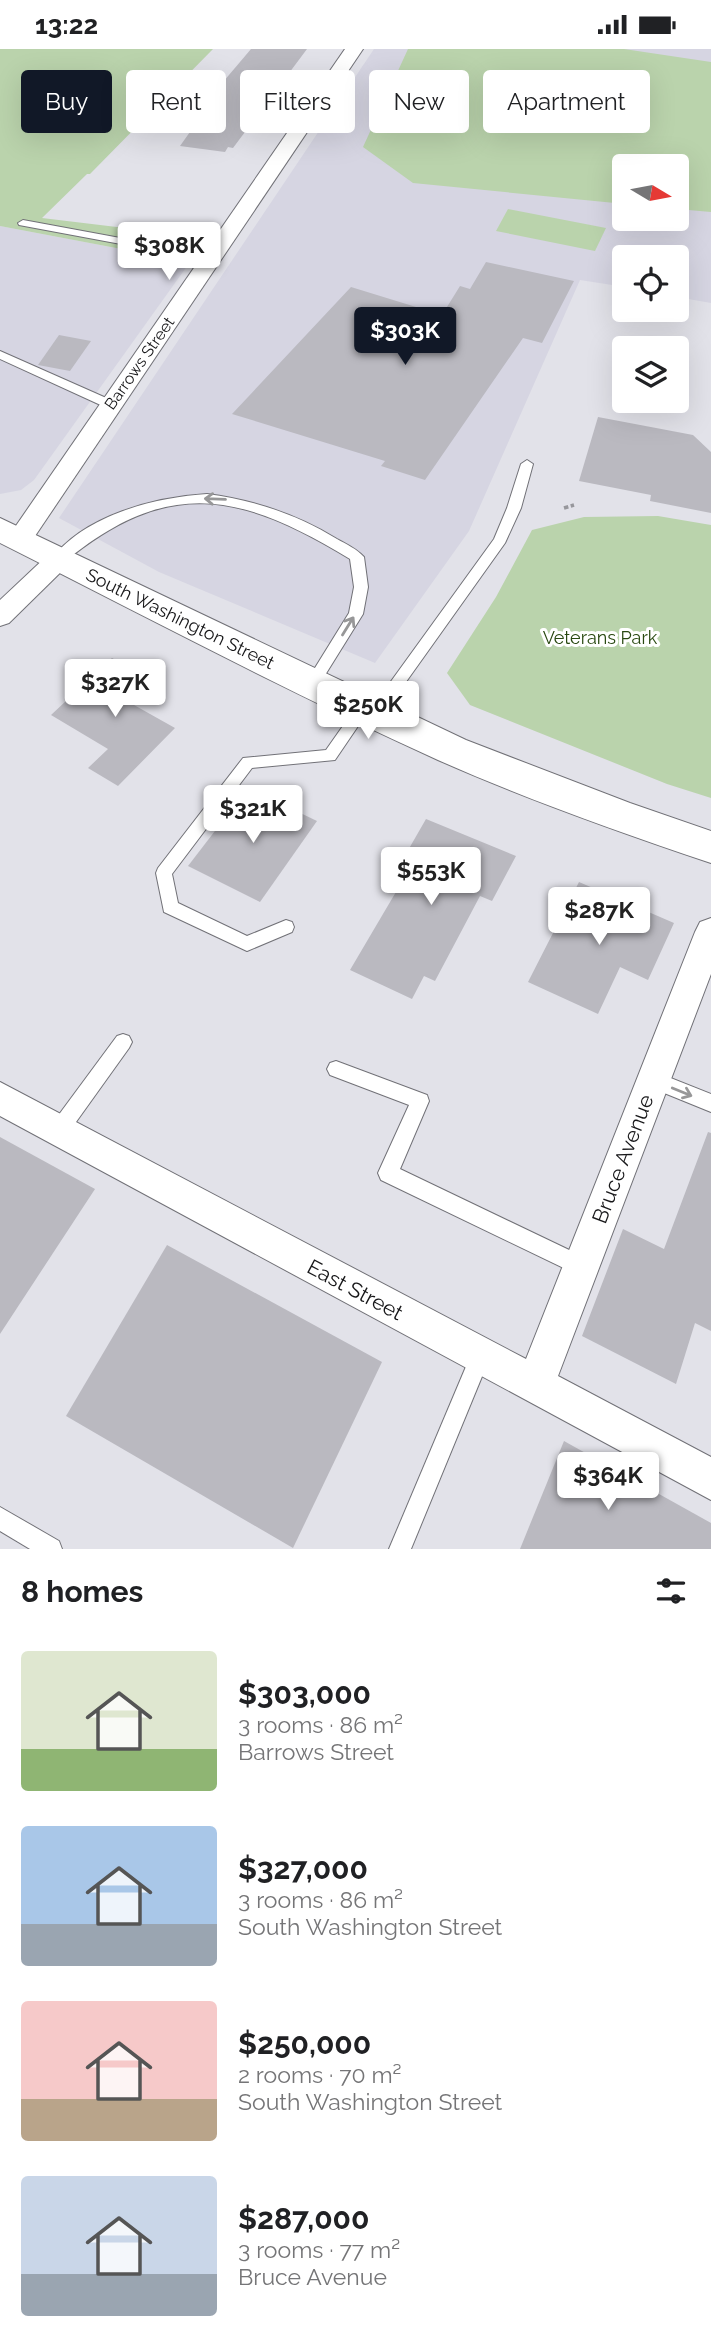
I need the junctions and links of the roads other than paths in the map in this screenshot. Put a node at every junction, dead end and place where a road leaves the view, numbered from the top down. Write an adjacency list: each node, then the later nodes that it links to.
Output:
1 (354, 49): 3 (street, Barrows Street)
2 (23, 223): 3 (lane)
3 (212, 258): 5 (street, Barrows Street)
4 (0, 355): 5 (lane)
5 (110, 404): 7 (street, Barrows Street)
6 (527, 464): 11 (lane)
7 (10, 534): 8 (main road, South Washington Street)
8 (58, 559): 9 (street); 10 (main road, South Washington Street); 10 (lane, one-way to 8)
9 (0, 616)
10 (312, 684): 11 (main road, South Washington Street)
11 (370, 710): 12 (main road, South Washington Street); 13 (lane)
12 (711, 847)
13 (286, 927)
14 (711, 932): 17 (street, Bruce Avenue)
15 (123, 1042): 20 (lane)
16 (336, 1069): 21 (lane)
17 (653, 1080): 19 (lane, one-way to 19); 21 (street, Bruce Avenue)
18 (0, 1098): 20 (street, East Street)
19 (711, 1103)
20 (59, 1130): 22 (street, East Street)
21 (581, 1266): 23 (street, Bruce Avenue)
22 (480, 1357): 23 (street, East Street); 27 (lane)
23 (535, 1385): 24 (street, East Street)
24 (711, 1479)
25 (0, 1518): 26 (lane)
26 (51, 1549)
27 (400, 1549)

